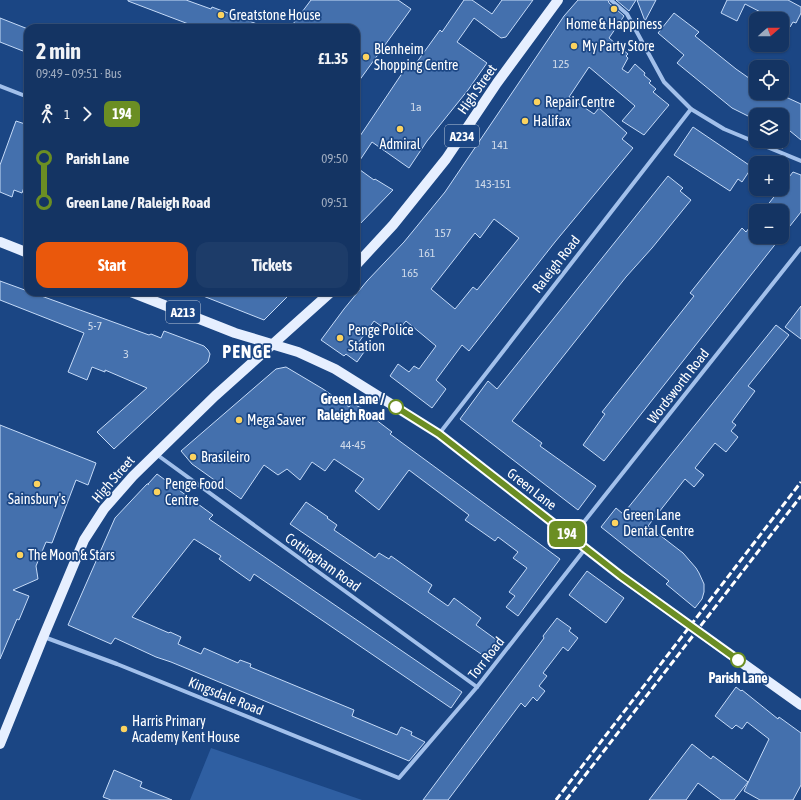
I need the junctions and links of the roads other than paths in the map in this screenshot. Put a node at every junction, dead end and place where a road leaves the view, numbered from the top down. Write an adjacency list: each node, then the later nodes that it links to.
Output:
1 (558, 0): 10 (main road, High Street / A234)
2 (611, 0): 5 (street)
3 (0, 86): 4 (street)
4 (24, 95)
5 (691, 109): 6 (street); 14 (street, Raleigh Road)
6 (801, 160)
7 (0, 242): 9 (main road)
8 (801, 248): 16 (street, Wordsworth Road)
9 (24, 251)
10 (360, 261)
11 (141, 296): 13 (main road, A213)
12 (327, 296): 13 (main road, High Street)
13 (272, 345): 14 (main road, Green Lane / A213); 15 (main road, High Street)
14 (439, 434): 16 (main road, Green Lane / A213)
15 (155, 454): 18 (main road, High Street); 19 (street, Cottingham Road)
16 (572, 537): 17 (main road, Green Lane / A213)
17 (586, 549): 19 (street, Torr Road); 20 (main road, Green Lane / A213)
18 (43, 637): 21 (main road, High Street); 22 (street, Kingsdale Road)
19 (477, 687): 22 (street, Torr Road)
20 (801, 705)
21 (0, 744)
22 (399, 778)

